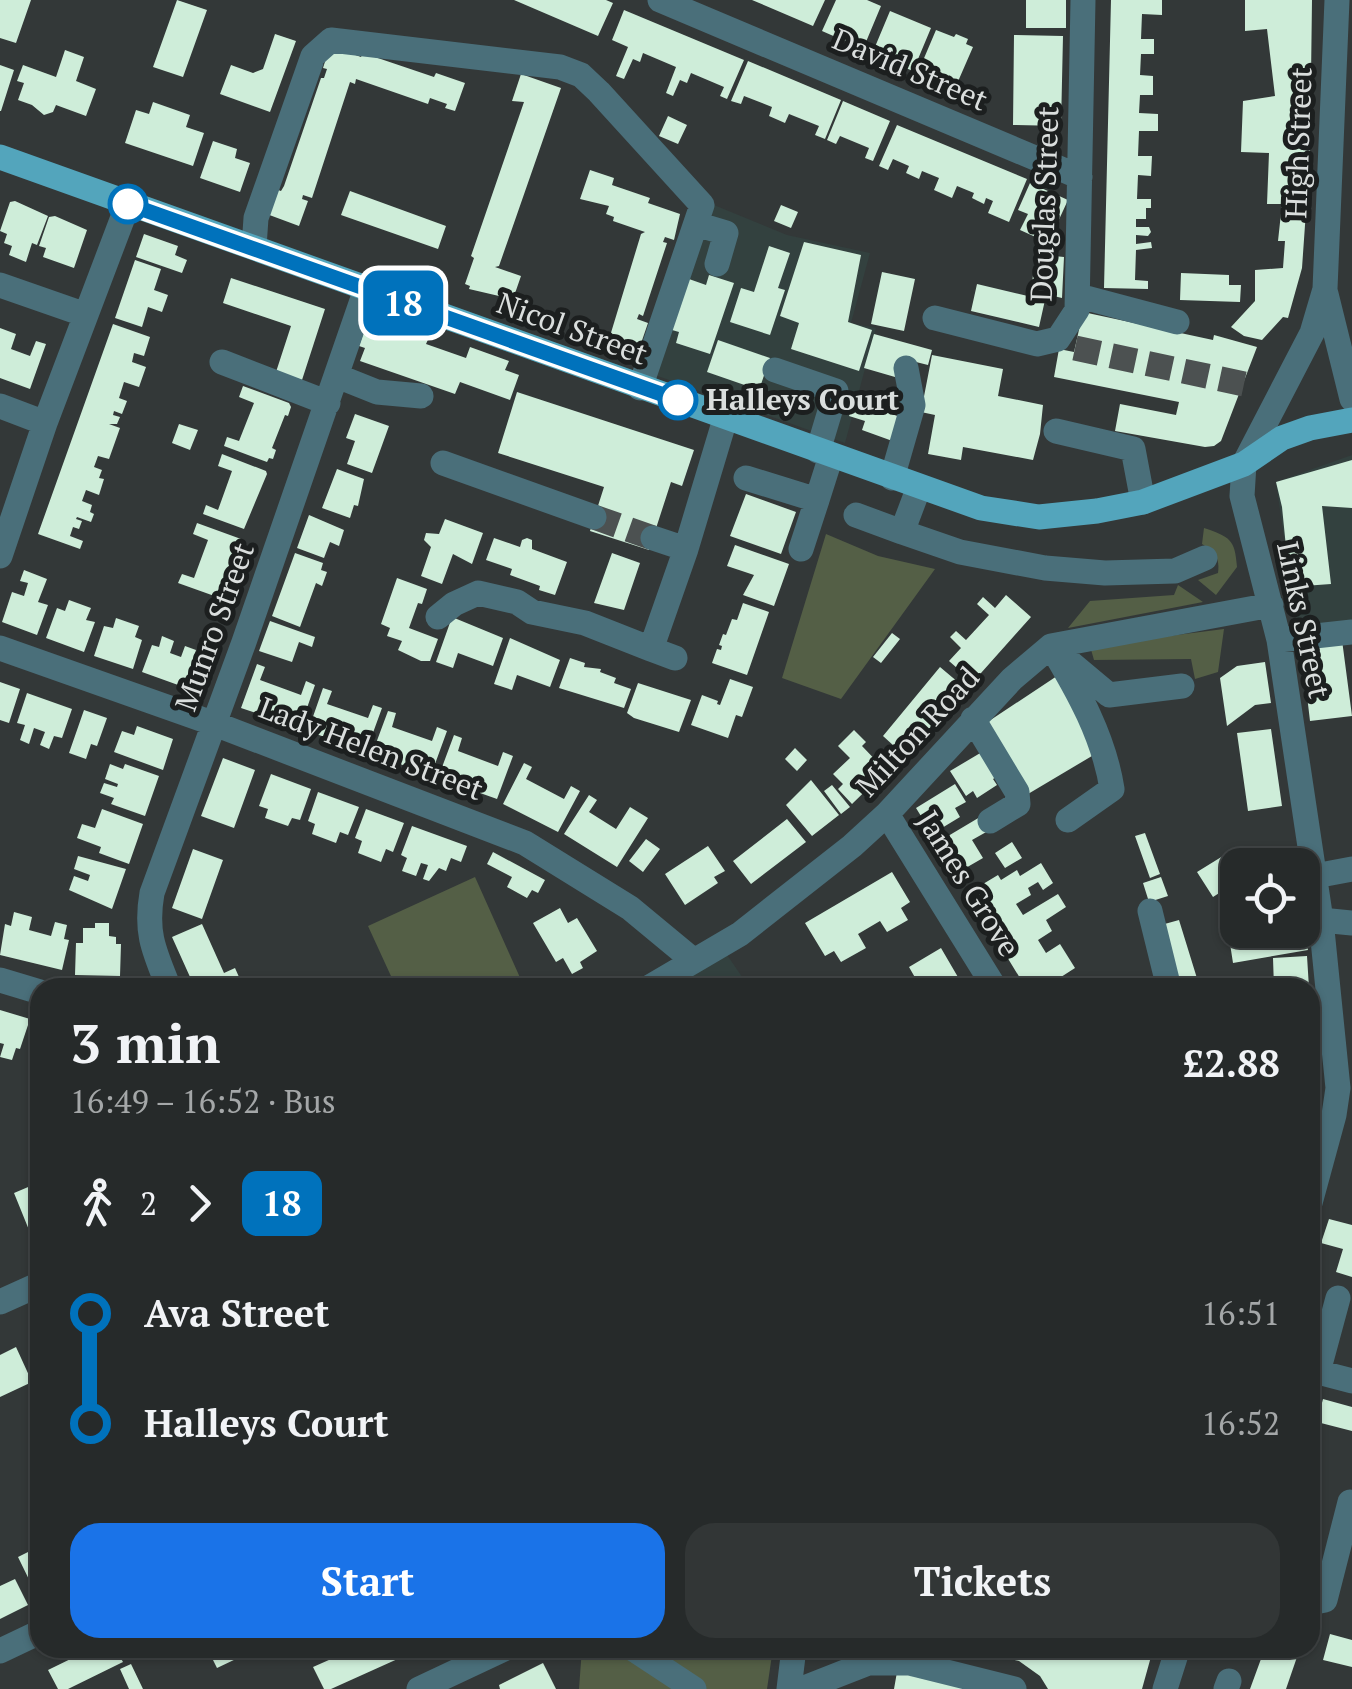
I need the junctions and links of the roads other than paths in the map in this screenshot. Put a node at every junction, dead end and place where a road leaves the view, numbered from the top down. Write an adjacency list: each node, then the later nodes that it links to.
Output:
1 (660, 0): 5 (street, David Street)
2 (1083, 0): 5 (street, Douglas Street)
3 (1337, 0): 12 (street, High Street)
4 (0, 157): 6 (main road, Nicol Street)
5 (1080, 176): 13 (street, Douglas Street)
6 (128, 204): 8 (main road, Nicol Street); 14 (street)
7 (696, 224): 8 (street); 9 (street); 21 (street)
8 (254, 247): 11 (main road, Nicol Street)
9 (717, 264)
10 (0, 286): 14 (street)
11 (366, 289): 20 (street, Munro Street); 21 (main road, Nicol Street)
12 (1325, 289): 23 (street, High Street); 32 (street, High Street)
13 (1080, 296): 15 (street, Douglas Street); 16 (street)
14 (86, 315): 28 (street)
15 (935, 318)
16 (1177, 322)
17 (222, 362): 24 (street)
18 (906, 368): 34 (street)
19 (775, 370): 30 (street)
20 (337, 376): 22 (street); 24 (street, Munro Street)
21 (640, 388): 26 (main road, Nicol Street)
22 (422, 396)
23 (1352, 399)
24 (328, 403): 56 (street, Munro Street)
25 (0, 406): 28 (street)
26 (726, 416): 30 (main road, Nicol Street); 42 (street)
27 (1352, 420): 32 (main road, Nicol Street)
28 (45, 422): 44 (street)
29 (1056, 431): 37 (street)
30 (824, 454): 34 (main road, Nicol Street); 36 (street)
31 (443, 462): 38 (street)
32 (1244, 464): 37 (main road, Nicol Street); 46 (street, Links Street)
33 (746, 478): 36 (street)
34 (892, 478): 35 (main road, Nicol Street)
35 (919, 487): 37 (main road, Nicol Street); 40 (street)
36 (817, 500): 43 (street)
37 (1144, 502)
38 (594, 516)
39 (856, 516): 40 (street)
40 (902, 532): 45 (street)
41 (653, 538): 42 (street)
42 (686, 550): 52 (street)
43 (801, 550)
44 (0, 556)
45 (1205, 558)
46 (1270, 605): 49 (street, Links Street); 50 (street)
47 (438, 617): 52 (street)
48 (1352, 632): 49 (street)
49 (1278, 640): 60 (street, Links Street)
50 (1051, 646): 54 (street); 55 (street, Milton Road); 58 (street)
51 (0, 648): 56 (street, Lady Helen Street)
52 (651, 649): 53 (street)
53 (676, 658)
54 (1182, 686)
55 (973, 720): 57 (street, Milton Road); 59 (street)
56 (215, 724): 67 (street, Lady Helen Street); 68 (street, Munro Street)
57 (886, 814): 67 (street, Milton Road); 70 (street, James Grove)
58 (1068, 820)
59 (990, 821)
60 (1311, 848)
61 (1352, 869): 62 (street)
62 (1320, 875)
63 (1150, 912): 71 (street)
64 (1320, 913): 65 (street, Links Street)
65 (1321, 920): 66 (street); 74 (street, Links Street)
66 (1352, 923)
67 (694, 960): 69 (street, Milton Road)
68 (164, 978)
69 (664, 978)
70 (989, 978)
71 (1166, 978)
72 (0, 980): 73 (street)
73 (30, 989)
74 (1343, 1118): 75 (street, Links Street)
75 (1320, 1177)
76 (30, 1288): 78 (street)
77 (1338, 1298): 79 (street)
78 (0, 1302)
79 (1320, 1353)
80 (1320, 1373): 81 (street)
81 (1352, 1381)
82 (1350, 1502): 83 (street)
83 (1320, 1601)
84 (30, 1637): 85 (street)
85 (0, 1651)
86 (485, 1658): 92 (street)
87 (647, 1658): 93 (street)
88 (793, 1658): 94 (street)
89 (864, 1658): 95 (street)
90 (885, 1658): 96 (street)
91 (1175, 1658): 97 (street)
92 (419, 1689)
93 (694, 1689)
94 (789, 1689)
95 (802, 1689)
96 (1014, 1689)
97 (1165, 1689)

